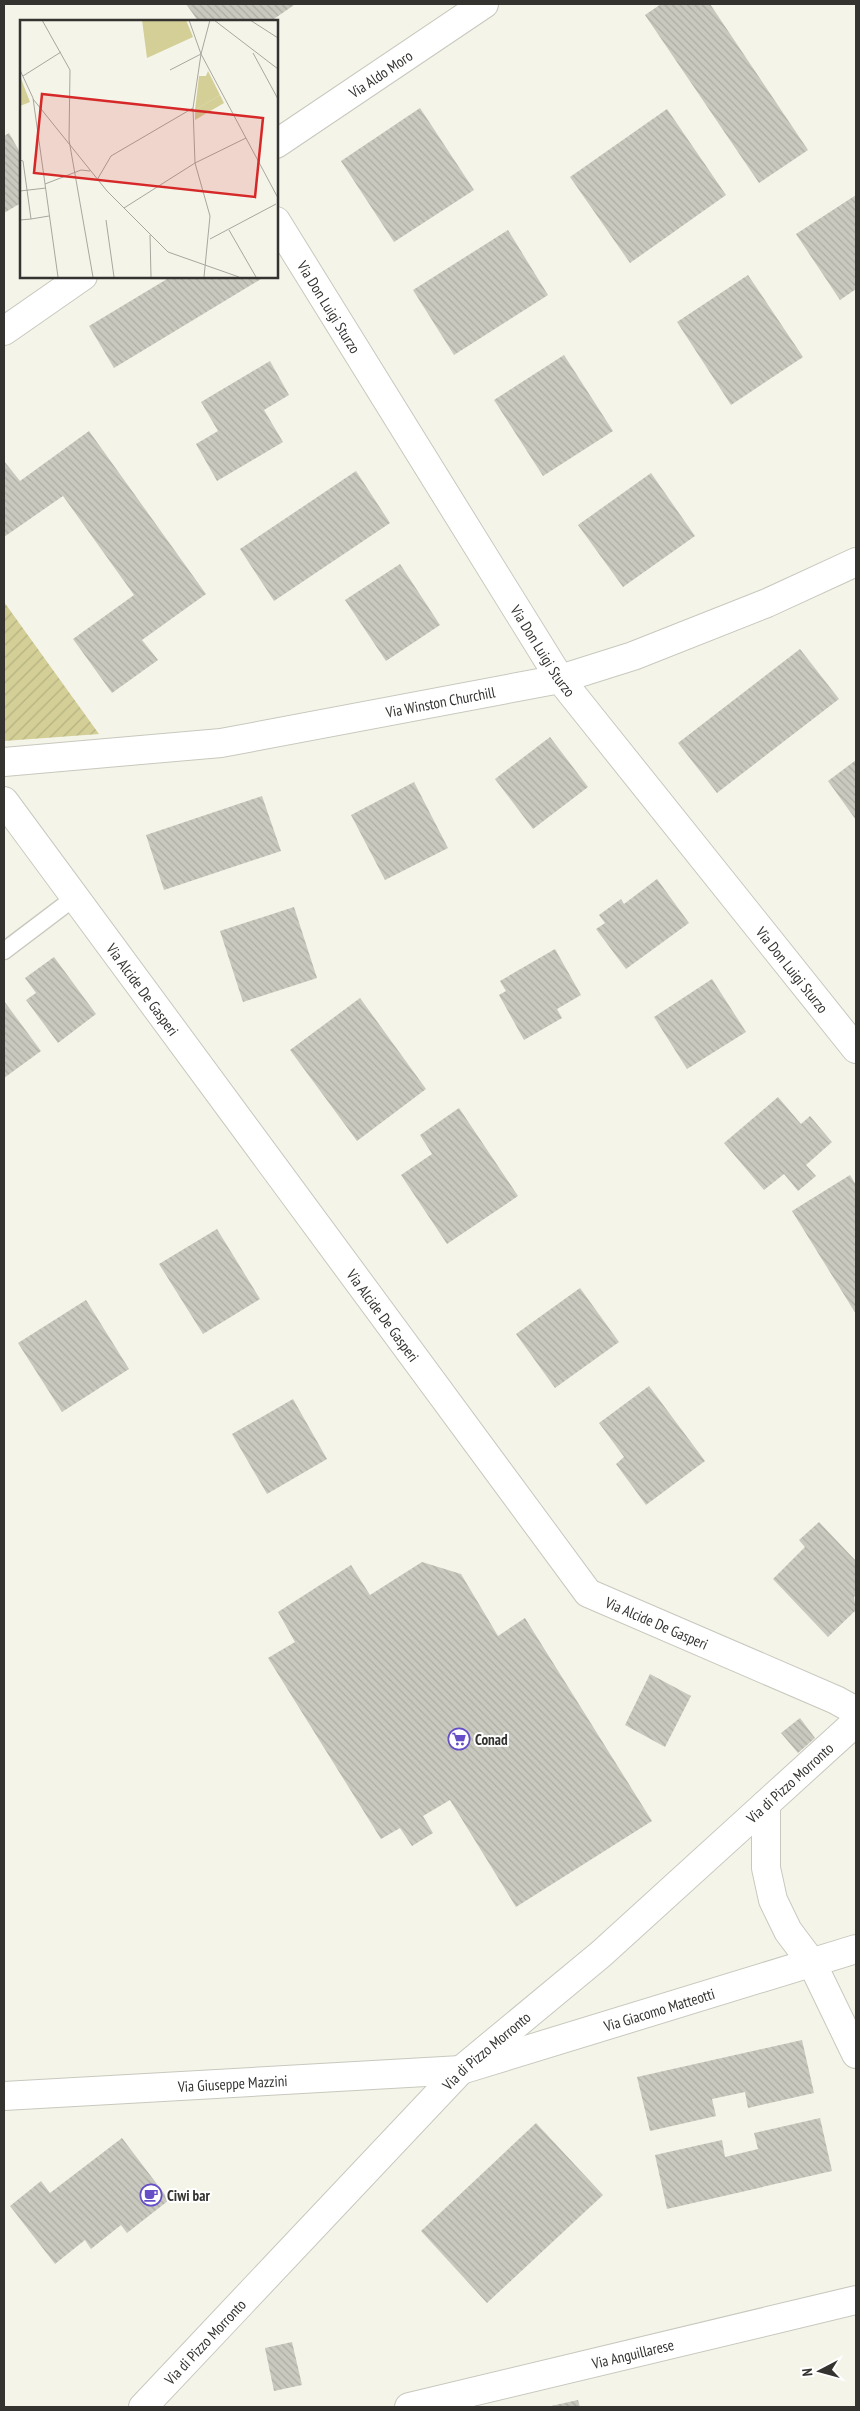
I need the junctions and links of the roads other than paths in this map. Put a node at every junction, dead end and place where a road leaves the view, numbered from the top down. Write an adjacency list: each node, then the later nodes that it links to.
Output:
1 (484, 4): 2 (street, Via Aldo Moro)
2 (278, 143)
3 (278, 224): 7 (street, Via Don Luigi Sturzo)
4 (80, 278): 5 (street)
5 (4, 331)
6 (856, 562): 7 (street, Via Winston Churchill)
7 (560, 679): 8 (street, Via Winston Churchill); 12 (street, Via Don Luigi Sturzo)
8 (4, 762)
9 (4, 801): 10 (street, Via Alcide De Gasperi)
10 (74, 898): 11 (lane); 13 (street, Via Alcide De Gasperi)
11 (4, 951)
12 (856, 1048)
13 (856, 1711)
14 (856, 1722): 15 (street, Via di Pizzo Morronto)
15 (766, 1804): 17 (street); 19 (street, Via di Pizzo Morronto)
16 (856, 1949): 17 (street, Via Giacomo Matteotti)
17 (812, 1963): 18 (street); 19 (street, Via Giacomo Matteotti)
18 (856, 2054)
19 (461, 2070): 20 (street, Via Giuseppe Mazzini); 22 (street, Via di Pizzo Morronto)
20 (4, 2096)
21 (856, 2300): 23 (street, Via Anguillarese)
22 (143, 2407)
23 (409, 2407)

